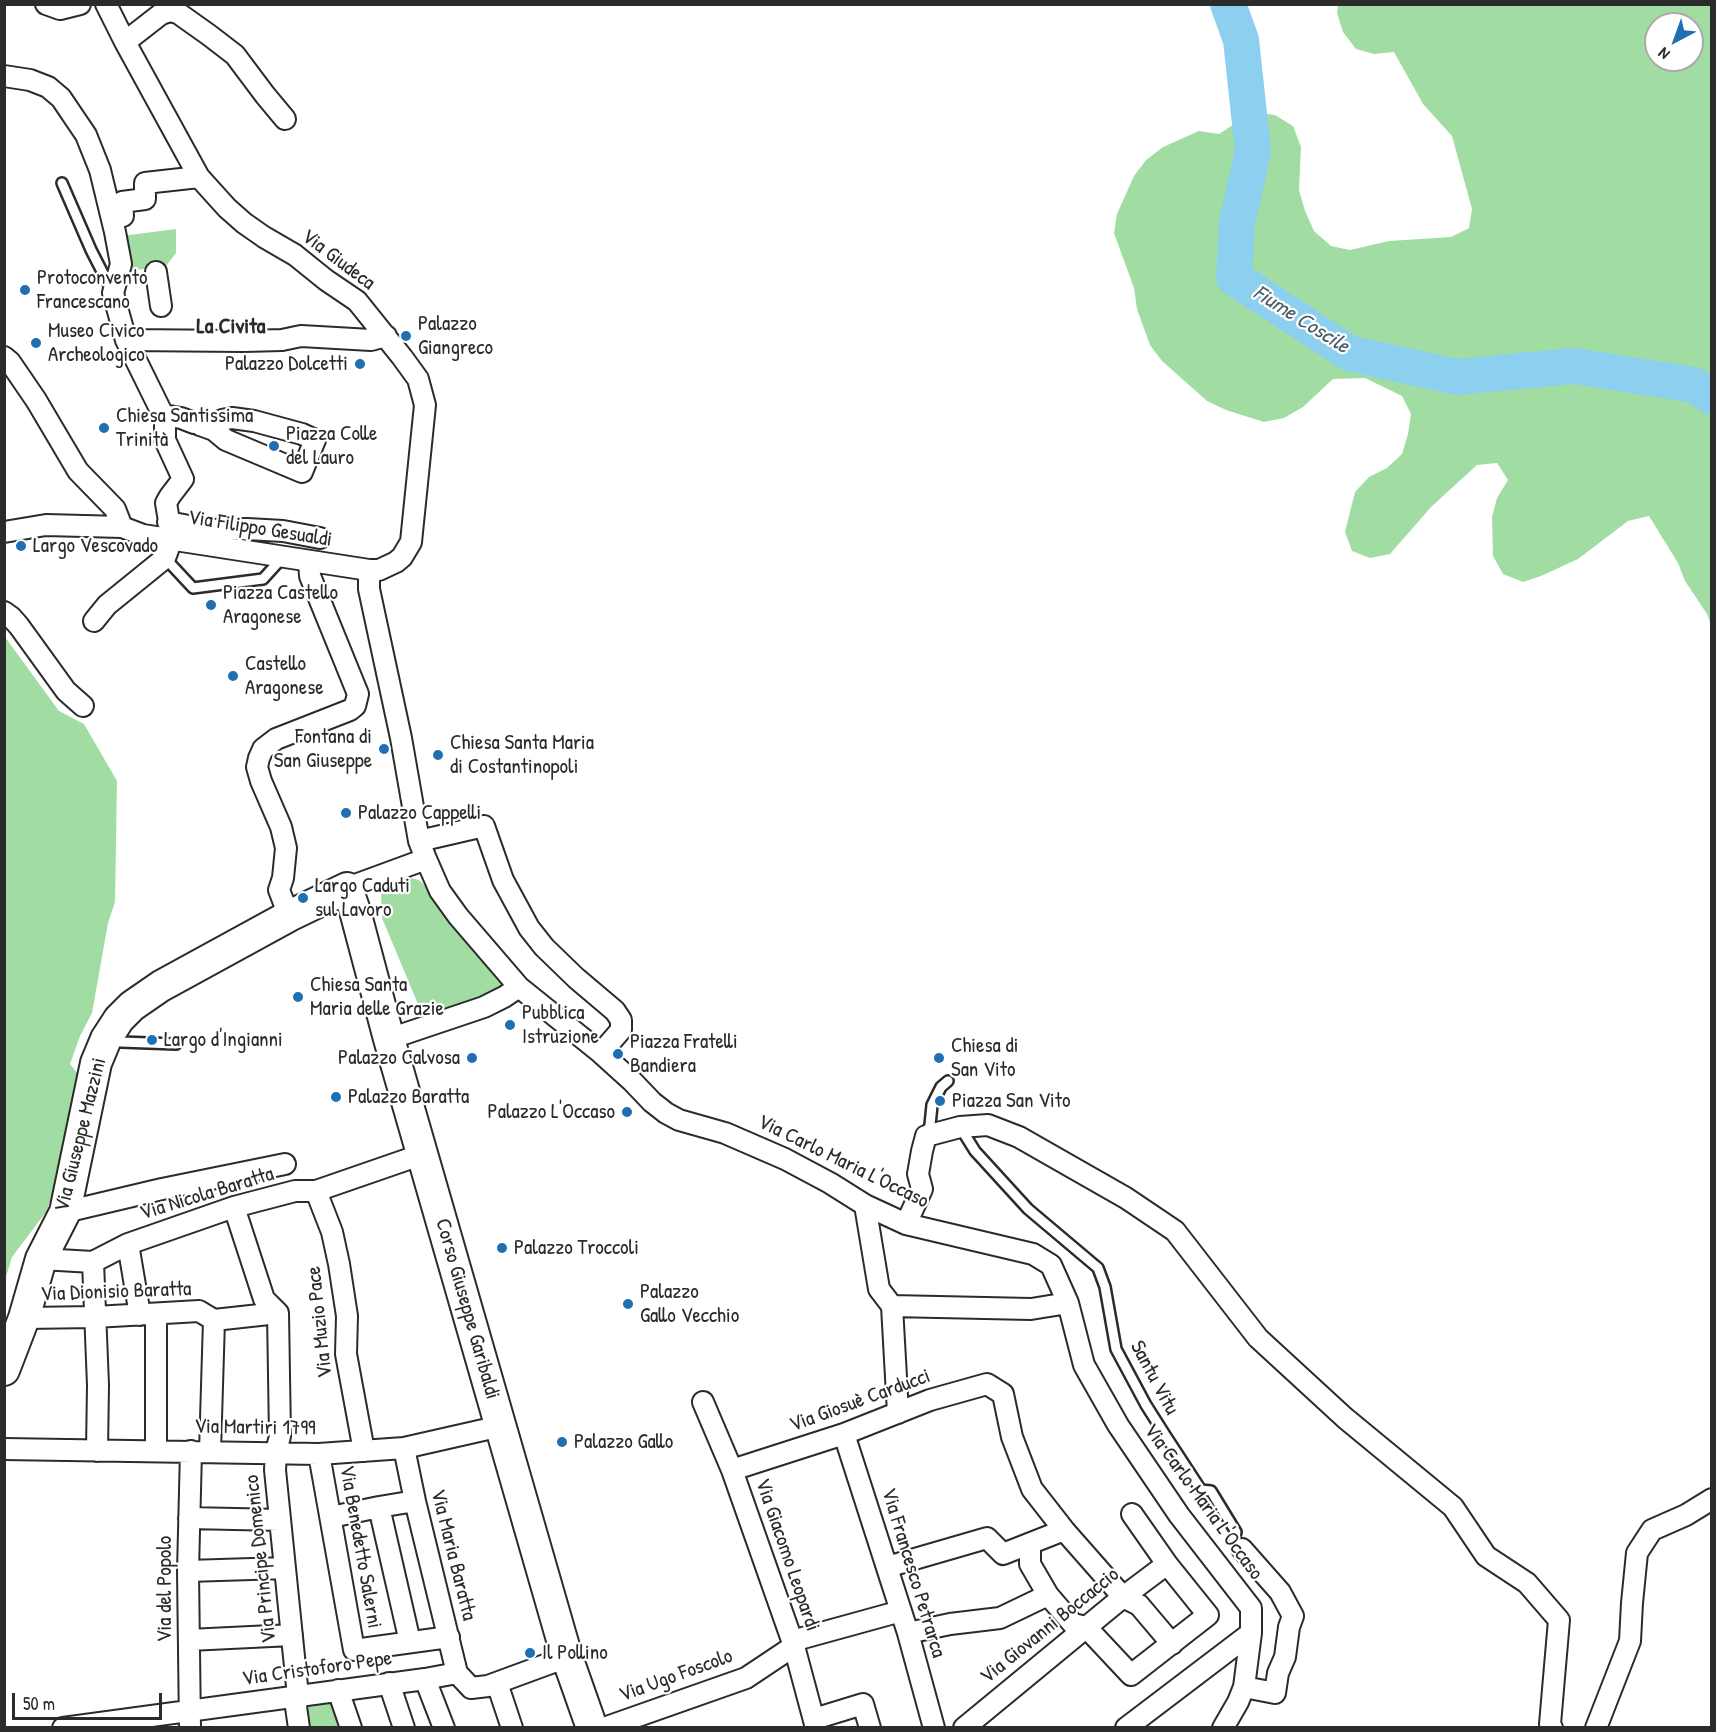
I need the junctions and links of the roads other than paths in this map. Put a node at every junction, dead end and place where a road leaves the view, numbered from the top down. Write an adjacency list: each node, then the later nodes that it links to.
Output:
1 (46, 4): 2 (street)
2 (80, 4)
3 (106, 4): 4 (street, Via Giudeca)
4 (124, 42): 6 (street); 7 (street, Via Giudeca)
5 (5, 74): 9 (street)
6 (285, 119)
7 (199, 177): 9 (street); 13 (street, Via Giudeca)
8 (62, 183): 11 (lane)
9 (112, 219): 11 (street)
10 (156, 273): 12 (street)
11 (113, 293): 14 (street)
12 (161, 306)
13 (386, 336): 14 (street); 25 (street, Via Giudeca)
14 (126, 340): 16 (street)
15 (4, 357): 18 (street)
16 (163, 415): 17 (street); 19 (street)
17 (203, 426)
18 (122, 527): 19 (street, Via Filippo Gesualdi); 20 (street, Via Filippo Gesualdi)
19 (170, 530): 21 (street); 22 (street); 23 (street, Via Filippo Gesualdi)
20 (4, 532)
21 (320, 538)
22 (165, 558): 23 (lane); 27 (street)
23 (282, 558): 24 (street, Via Filippo Gesualdi)
24 (309, 561): 25 (street, Via Filippo Gesualdi); 31 (street)
25 (369, 570): 29 (street)
26 (4, 612): 28 (street)
27 (94, 621)
28 (83, 706)
29 (419, 855): 30 (street); 32 (street); 36 (street)
30 (347, 888): 31 (main road); 33 (main road, Corso Giuseppe Garibaldi)
31 (289, 915): 34 (main road, Via Giuseppe Mazzini)
32 (519, 987): 33 (street); 36 (street)
33 (389, 1039): 40 (main road, Corso Giuseppe Garibaldi)
34 (106, 1040): 35 (lane); 45 (main road, Via Giuseppe Mazzini)
35 (176, 1044)
36 (597, 1050): 43 (street, Via Carlo Maria L'Occaso)
37 (948, 1081): 39 (lane)
38 (960, 1126): 39 (street); 80 (lane, Santu Vitu); 121 (street)
39 (926, 1136): 46 (street)
40 (423, 1154): 42 (street, Via Nicola Baratta); 60 (main road, Corso Giuseppe Garibaldi)
41 (285, 1164): 45 (street)
42 (316, 1191): 44 (street, Via Nicola Baratta); 67 (street, Via Muzio Pace)
43 (865, 1205): 46 (street, Via Carlo Maria L'Occaso); 51 (street)
44 (234, 1207): 47 (street, Via Nicola Baratta); 52 (street)
45 (65, 1212): 48 (main road, Via Giuseppe Mazzini)
46 (906, 1224): 50 (street, Via Carlo Maria L'Occaso)
47 (128, 1244): 49 (street, Via Nicola Baratta); 53 (street)
48 (41, 1259): 49 (street); 55 (main road, Via Giuseppe Mazzini)
49 (93, 1262): 54 (street)
50 (1068, 1303): 51 (street); 90 (street, Via Carlo Maria L'Occaso)
51 (892, 1306): 59 (street)
52 (278, 1313): 56 (street, Via Dionisio Baratta); 68 (street, Via Principe Domenico)
53 (148, 1314): 54 (street, Via Dionisio Baratta); 56 (street, Via Dionisio Baratta); 65 (street)
54 (95, 1317): 55 (street, Via Dionisio Baratta); 64 (street)
55 (24, 1318): 57 (main road, Via Giuseppe Mazzini)
56 (214, 1320): 66 (street, Via del Popolo)
57 (4, 1370)
58 (703, 1402): 70 (street, Via Giacomo Leopardi)
59 (898, 1413): 61 (street, Via Giosuè Carducci); 78 (street, Via Giosuè Carducci)
60 (501, 1426): 62 (street, Via Martiri 1799); 97 (main road, Corso Giuseppe Garibaldi)
61 (844, 1434): 70 (street, Via Giosuè Carducci); 82 (street, Via Francesco Petrarca)
62 (405, 1448): 67 (street, Via Martiri 1799); 72 (street, Via Maria Baratta)
63 (4, 1449): 64 (street, Via Martiri 1799)
64 (97, 1450): 65 (street, Via Martiri 1799)
65 (156, 1450): 66 (street, Via Martiri 1799)
66 (200, 1451): 68 (street, Via Martiri 1799); 76 (street, Via del Popolo)
67 (364, 1451): 69 (street, Via Martiri 1799)
68 (276, 1452): 69 (street, Via Martiri 1799); 77 (street, Via Principe Domenico)
69 (319, 1454): 75 (street, Via Benedetto Salerni)
70 (732, 1470): 95 (street, Via Giacomo Leopardi)
71 (1712, 1499): 122 (street)
72 (415, 1501): 73 (street); 92 (street, Via Maria Baratta)
73 (379, 1507): 75 (street); 94 (street)
74 (1132, 1514): 81 (street)
75 (332, 1517): 94 (street, Via Benedetto Salerni)
76 (189, 1518): 77 (street); 84 (street, Via del Popolo)
77 (280, 1520): 83 (street, Via Principe Domenico)
78 (1064, 1530): 79 (street); 86 (street)
79 (1030, 1544): 82 (street); 85 (street)
80 (1242, 1549): 102 (street)
81 (1167, 1564): 86 (street, Via Giovanni Boccaccio); 96 (street)
82 (887, 1567): 87 (street, Via Francesco Petrarca)
83 (284, 1568): 84 (street); 91 (street, Via Principe Domenico)
84 (188, 1571): 93 (street, Via del Popolo)
85 (1048, 1595): 88 (street); 89 (street)
86 (1123, 1597): 88 (street, Via Giovanni Boccaccio); 96 (street)
87 (901, 1611): 89 (street, Via Francesco Petrarca); 95 (street, Via Ugo Foscolo)
88 (1086, 1627): 96 (street); 118 (street, Via Giovanni Boccaccio)
89 (908, 1633): 117 (street, Via Francesco Petrarca)
90 (1251, 1633): 102 (street, Via Carlo Maria L'Occaso); 119 (street)
91 (292, 1635): 93 (street); 104 (street, Via Principe Domenico)
92 (448, 1637): 94 (street); 98 (street, Via Maria Baratta)
93 (189, 1640): 105 (street, Via del Popolo)
94 (410, 1642)
95 (793, 1644): 107 (street, Via Giacomo Leopardi); 115 (street, Via Ugo Foscolo)
96 (1172, 1644)
97 (567, 1658): 101 (street); 114 (main road, Corso Giuseppe Garibaldi)
98 (457, 1673): 99 (street, Via Cristoforo Pepe); 101 (street)
99 (425, 1679): 100 (street, Via Cristoforo Pepe); 112 (street)
100 (389, 1683): 103 (street, Via Cristoforo Pepe); 111 (street)
101 (497, 1683): 113 (street)
102 (1244, 1688): 120 (street)
103 (338, 1690): 104 (street, Via Cristoforo Pepe); 110 (street)
104 (298, 1696): 105 (street, Via Cristoforo Pepe); 109 (street, Via Principe Domenico)
105 (190, 1719): 106 (street, Via Cristoforo Pepe)
106 (126, 1723): 108 (street, Via Cristoforo Pepe)
107 (815, 1723): 116 (street)
108 (73, 1727)
109 (299, 1728)
110 (351, 1728)
111 (404, 1728)
112 (444, 1728)
113 (512, 1728)
114 (592, 1728)
115 (604, 1728)
116 (870, 1728)
117 (934, 1728)
118 (964, 1728)
119 (1126, 1728)
120 (1222, 1728)
121 (1552, 1728)
122 (1596, 1728)

